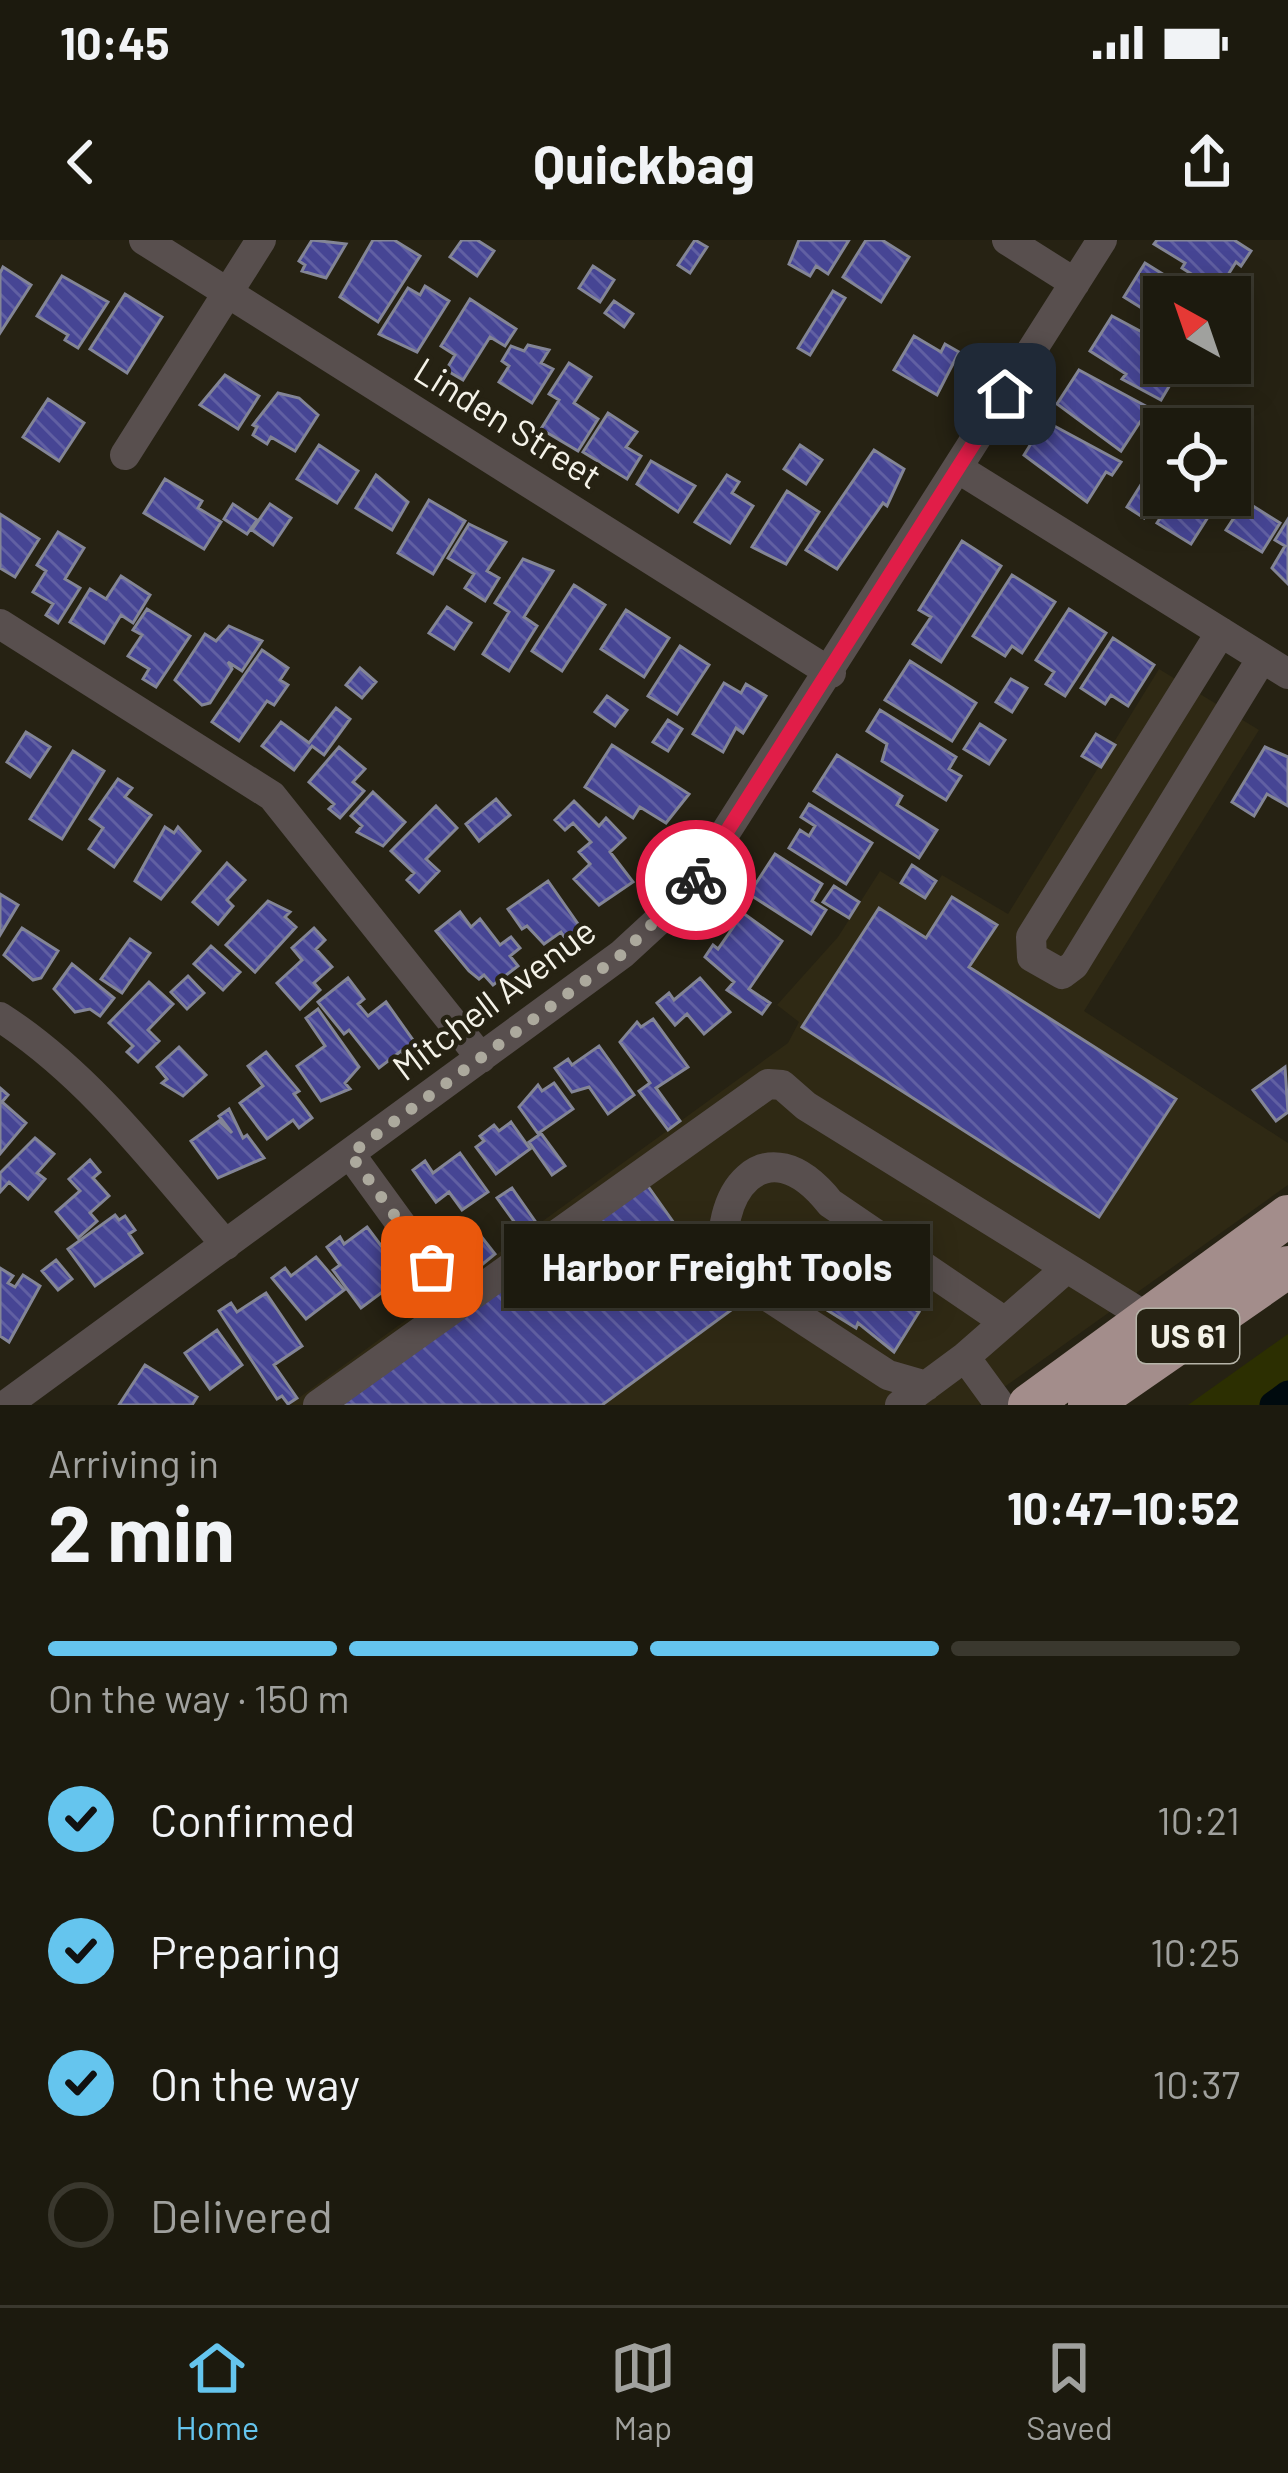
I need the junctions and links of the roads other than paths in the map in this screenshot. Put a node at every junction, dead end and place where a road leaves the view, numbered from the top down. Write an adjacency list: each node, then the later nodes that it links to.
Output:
1 (144, 240): 6 (street, Linden Street)
2 (261, 240): 6 (street)
3 (1007, 240): 5 (street)
4 (1102, 240): 5 (street, Mitchell Avenue)
5 (1075, 283): 8 (street, Mitchell Avenue)
6 (227, 292): 7 (street); 12 (street, Linden Street)
7 (125, 455)
8 (959, 469): 10 (street); 12 (street, Mitchell Avenue)
9 (0, 624): 14 (street)
10 (1221, 632): 11 (street); 11 (street)
11 (1275, 666)
12 (830, 673): 14 (street, Mitchell Avenue)
13 (0, 1017): 17 (street)
14 (481, 1058): 15 (street, Mitchell Avenue)
15 (350, 1154): 17 (street, Mitchell Avenue); 20 (street)
16 (1288, 1216): 21 (highway, US 61)
17 (226, 1245): 25 (street, Mitchell Avenue)
18 (1288, 1267): 30 (highway, US 61)
19 (1067, 1268): 20 (street); 21 (street); 22 (street)
20 (459, 1304): 26 (street)
21 (1148, 1318): 29 (highway, US 61)
22 (1005, 1322): 23 (street); 24 (street)
23 (965, 1357): 24 (street); 28 (street)
24 (926, 1386): 27 (street)
25 (14, 1398)
26 (318, 1405)
27 (900, 1405)
28 (1000, 1405)
29 (1028, 1405)
30 (1089, 1405)

